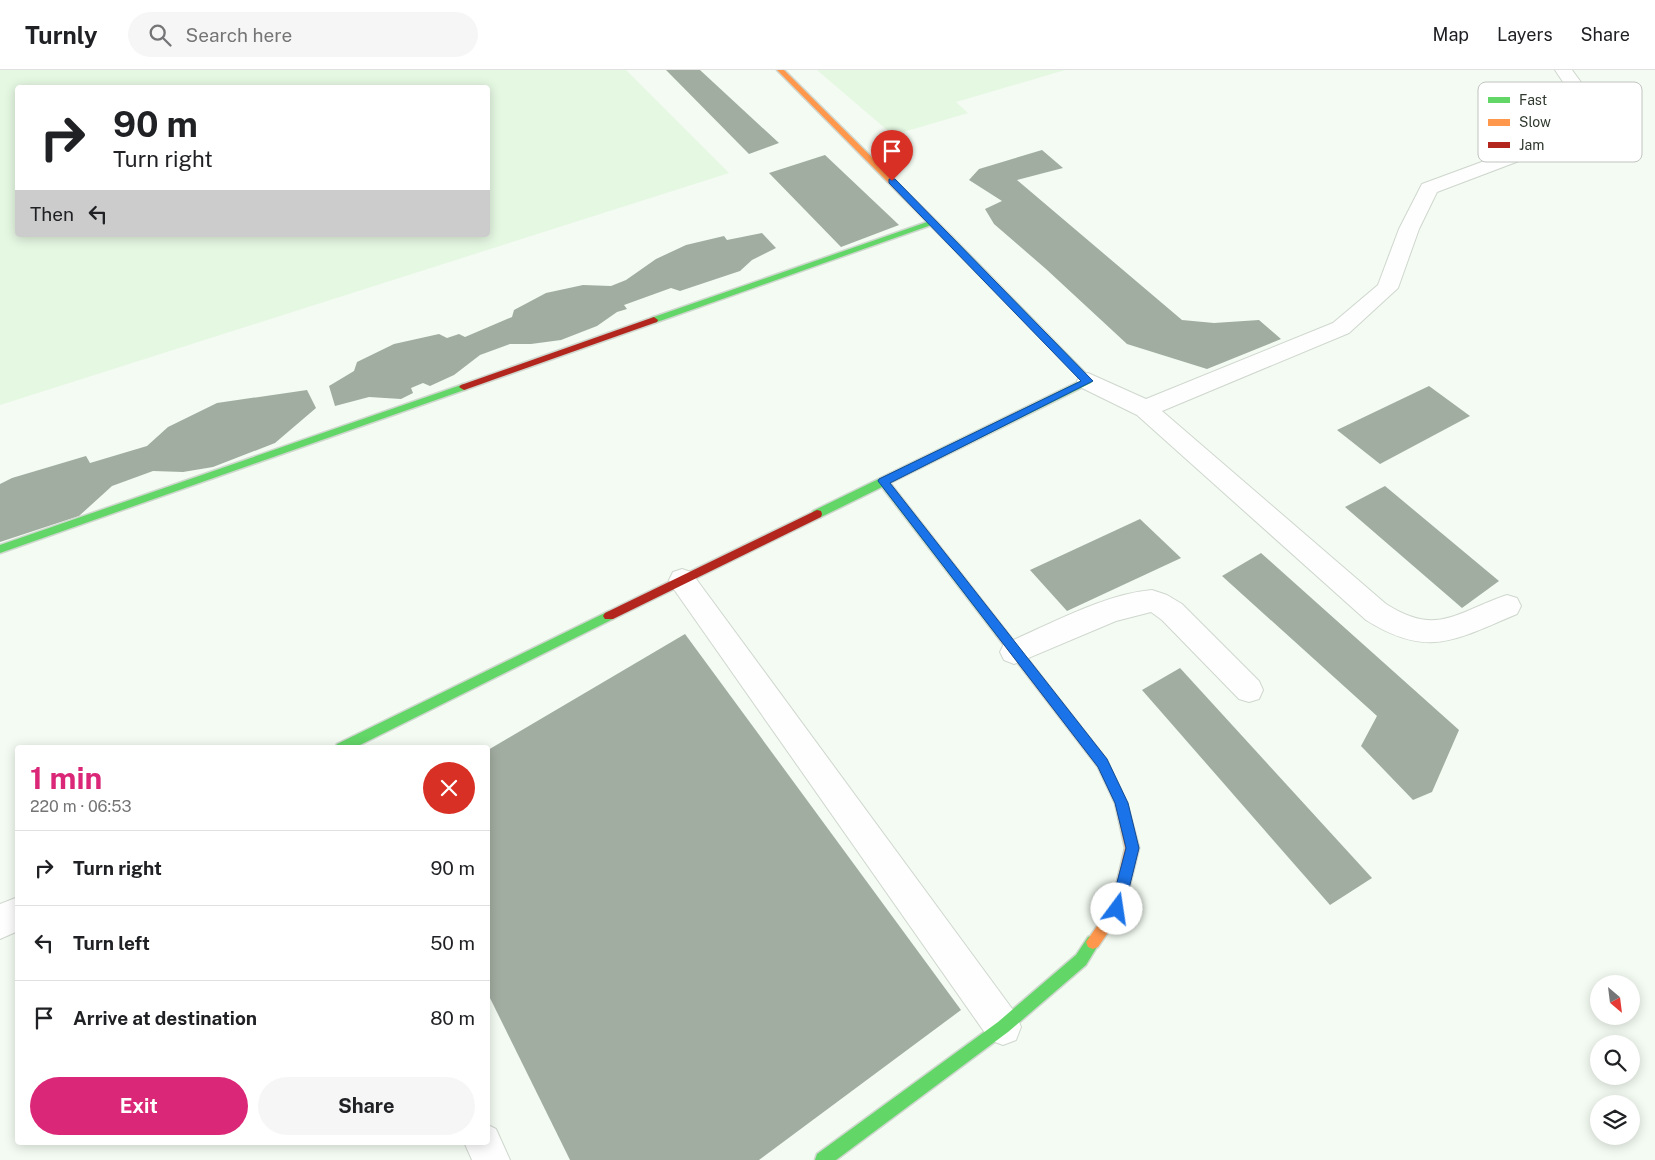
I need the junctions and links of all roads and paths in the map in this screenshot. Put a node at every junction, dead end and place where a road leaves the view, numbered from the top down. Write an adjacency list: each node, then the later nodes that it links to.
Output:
1 (780, 70): 5 (street)
2 (1563, 70): 3 (street)
3 (1572, 82)
4 (1503, 162): 7 (street)
5 (933, 223): 6 (street); 9 (street)
6 (1088, 381): 7 (street); 8 (street)
7 (1145, 409): 11 (street)
8 (883, 481): 10 (street); 12 (street)
9 (0, 549)
10 (682, 580): 14 (street); 17 (street)
11 (1507, 606)
12 (1014, 652): 13 (street); 17 (street)
13 (1249, 690)
14 (347, 745)
15 (15, 914): 16 (street)
16 (0, 922)
17 (1003, 1027): 20 (street)
18 (484, 1145): 19 (street)
19 (491, 1160)
20 (823, 1160)

